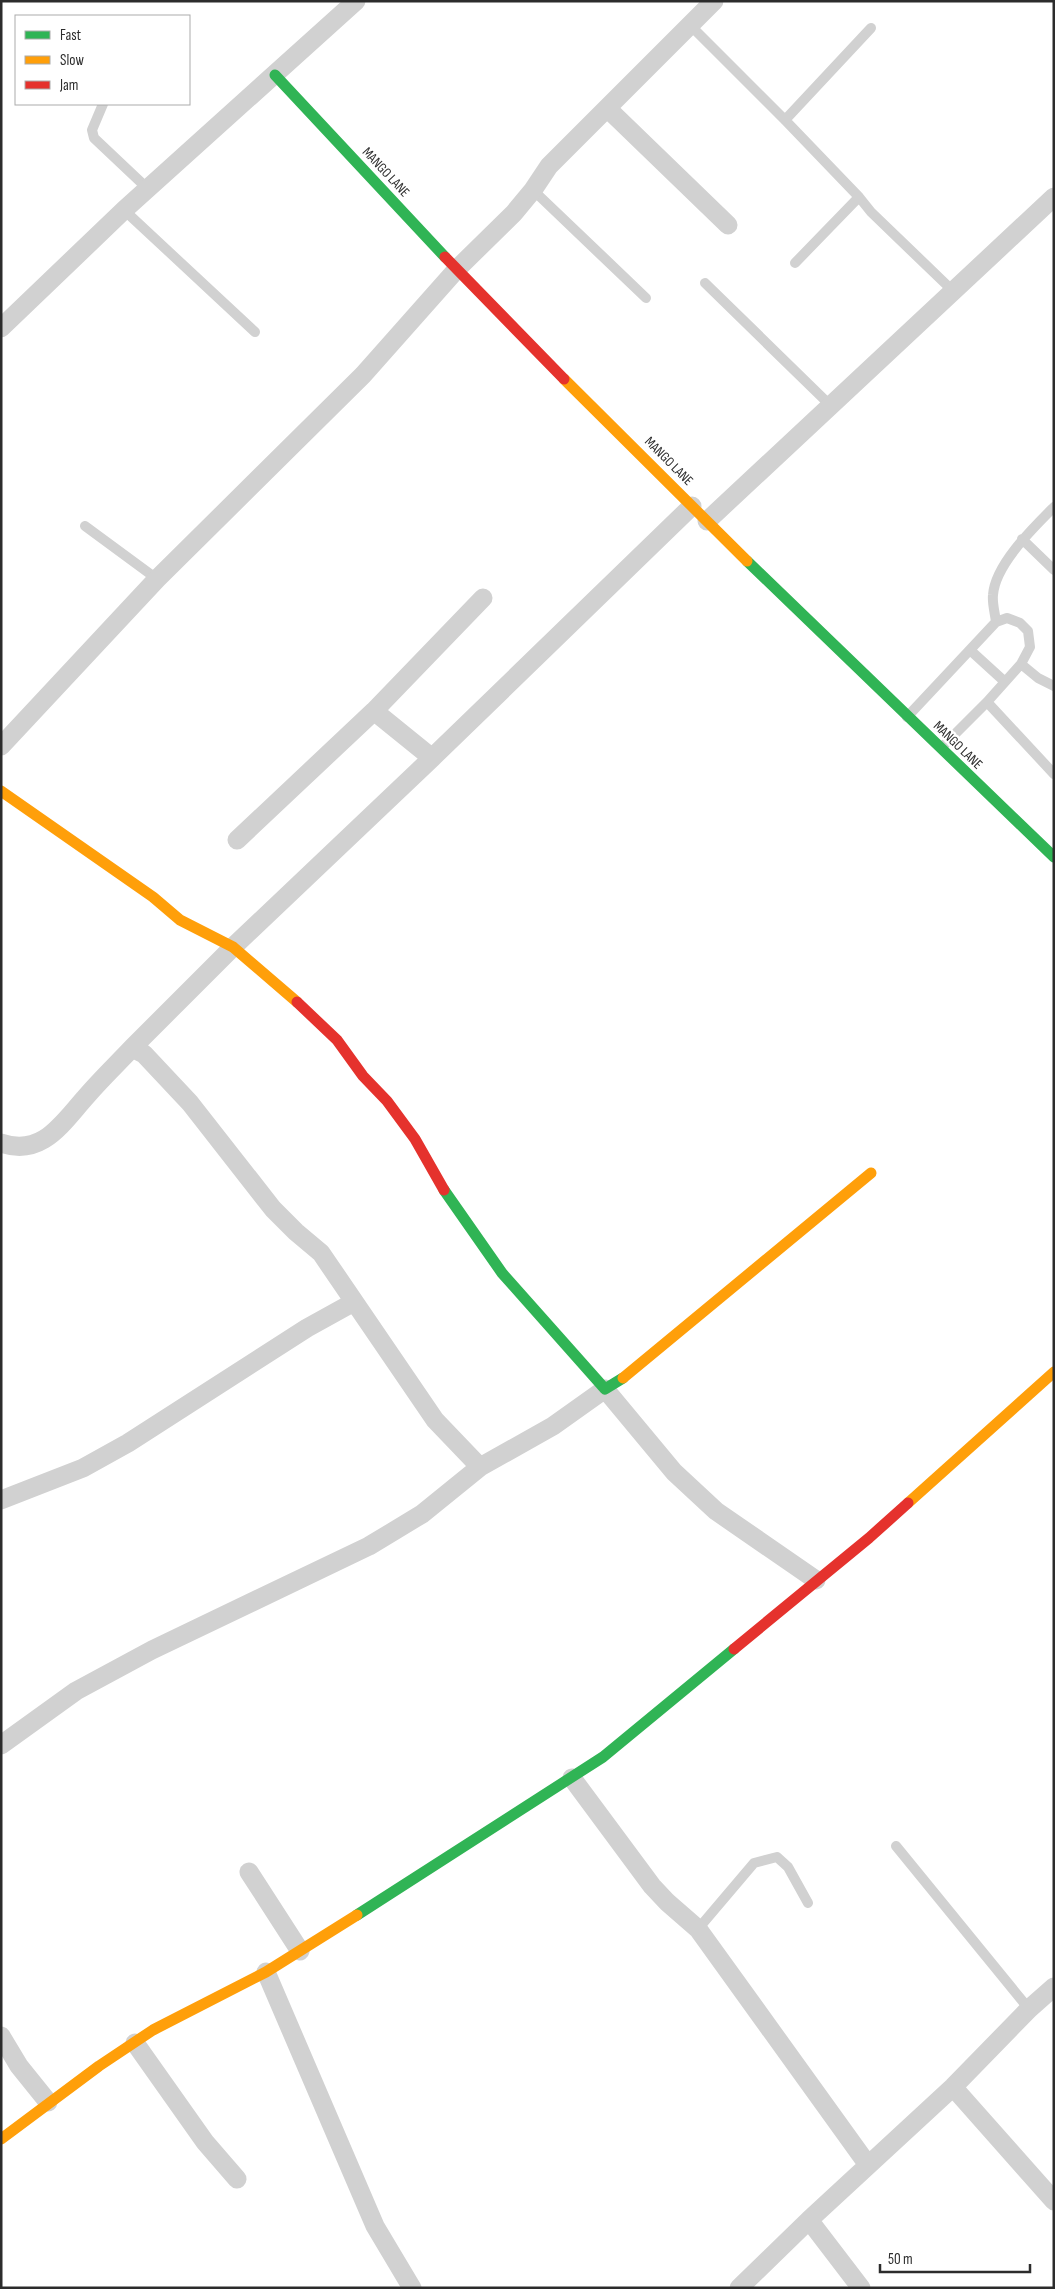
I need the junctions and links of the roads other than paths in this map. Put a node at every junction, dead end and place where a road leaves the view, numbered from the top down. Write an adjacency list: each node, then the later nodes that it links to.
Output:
1 (356, 1): 5 (street)
2 (714, 1): 3 (street)
3 (690, 25): 7 (street); 8 (lane)
4 (871, 28): 8 (lane)
5 (274, 75): 9 (street); 16 (street, MANGO LANE)
6 (103, 105): 9 (lane)
7 (607, 108): 10 (street); 14 (street)
8 (785, 120): 12 (lane)
9 (148, 189): 13 (street)
10 (533, 190): 16 (street); 19 (lane)
11 (1054, 197): 18 (street)
12 (859, 198): 15 (lane); 18 (lane)
13 (124, 210): 20 (street); 21 (lane)
14 (728, 225)
15 (795, 263)
16 (457, 270): 23 (street, MANGO LANE); 29 (street)
17 (705, 283): 22 (lane)
18 (953, 291): 22 (street)
19 (646, 298)
20 (1, 328)
21 (255, 332)
22 (831, 406): 25 (street)
23 (692, 506): 25 (street, MANGO LANE); 41 (street)
24 (1054, 507): 27 (lane)
25 (707, 521): 38 (street, MANGO LANE)
26 (85, 526): 29 (lane)
27 (1022, 539): 28 (lane); 31 (lane)
28 (1054, 570)
29 (157, 580): 39 (street)
30 (483, 598): 37 (street)
31 (996, 622): 32 (lane); 33 (lane)
32 (970, 650): 34 (lane); 38 (lane)
33 (1021, 664): 34 (lane); 35 (lane)
34 (1004, 681): 36 (lane)
35 (1054, 686)
36 (987, 702): 40 (lane); 42 (lane)
37 (374, 710): 41 (street); 44 (street)
38 (907, 717): 40 (street, MANGO LANE)
39 (1, 746)
40 (941, 748): 45 (street, MANGO LANE)
41 (432, 758): 46 (street)
42 (1054, 774)
43 (1, 791): 46 (street)
44 (237, 840)
45 (1054, 857)
46 (233, 947): 47 (street); 52 (street)
47 (132, 1048): 48 (street); 50 (street)
48 (1, 1143)
49 (871, 1172): 52 (street)
50 (354, 1302): 53 (street); 54 (street)
51 (1054, 1372): 55 (street)
52 (605, 1389): 53 (street); 55 (street)
53 (480, 1467): 56 (street)
54 (1, 1500)
55 (816, 1580): 57 (street)
56 (1, 1745)
57 (572, 1778): 61 (street); 62 (street)
58 (896, 1846): 65 (lane)
59 (250, 1872): 62 (street)
60 (808, 1903): 61 (lane)
61 (698, 1929): 71 (street)
62 (300, 1951): 63 (street)
63 (266, 1972): 67 (street); 75 (street)
64 (1054, 1988): 65 (street)
65 (1029, 2009): 68 (street)
66 (1, 2036): 69 (street)
67 (135, 2043): 69 (street); 72 (street)
68 (953, 2087): 71 (street); 73 (street)
69 (48, 2102): 70 (street)
70 (1, 2140)
71 (868, 2165): 74 (street)
72 (236, 2178)
73 (1054, 2200)
74 (809, 2220): 76 (street); 77 (street)
75 (412, 2288)
76 (739, 2288)
77 (861, 2288)

